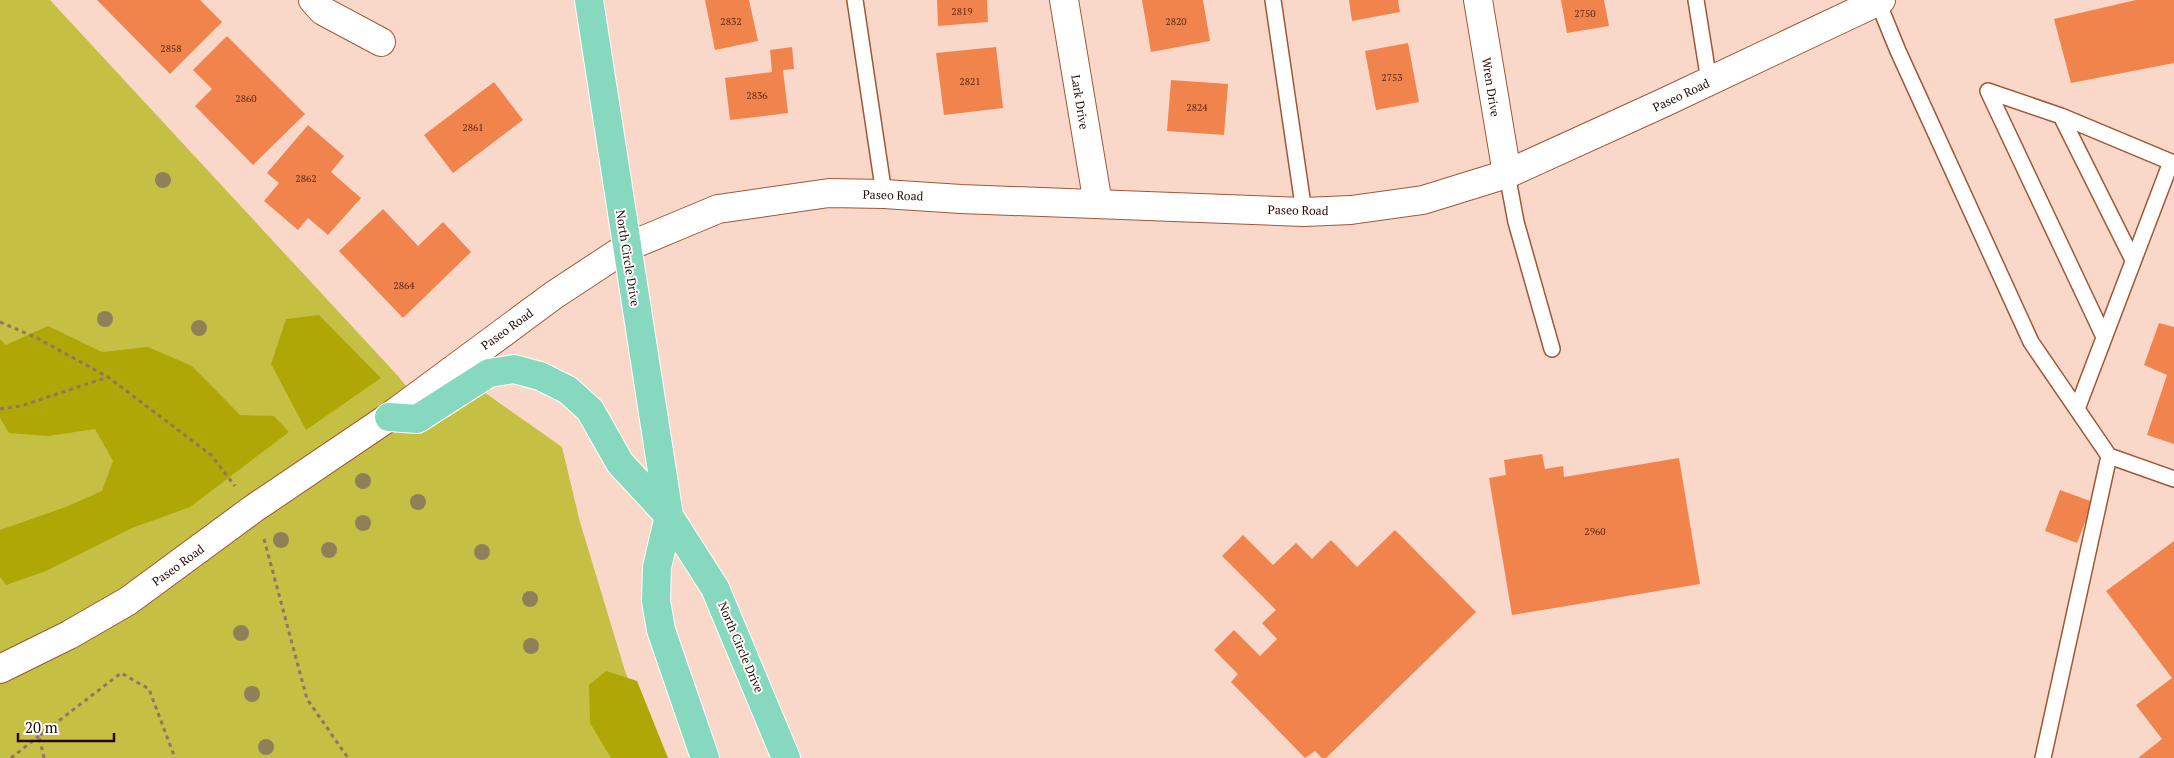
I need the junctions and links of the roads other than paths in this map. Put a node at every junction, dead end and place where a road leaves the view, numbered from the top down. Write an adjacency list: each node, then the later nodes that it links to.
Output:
1 (313, 0): 9 (street)
2 (588, 0): 16 (main road, North Circle Drive)
3 (855, 0): 13 (lane)
4 (1064, 0): 14 (street, Lark Drive)
5 (1273, 0): 15 (lane)
6 (1478, 0): 12 (street, Wren Drive)
7 (1696, 0): 10 (lane)
8 (1880, 1): 10 (street, Paseo Road); 20 (lane)
9 (381, 42)
10 (1709, 81): 12 (street, Paseo Road)
11 (2061, 116): 17 (lane); 17 (lane); 18 (lane)
12 (1507, 174): 15 (street, Paseo Road); 19 (lane)
13 (884, 194): 14 (street, Paseo Road); 16 (street, Paseo Road)
14 (1098, 204): 15 (street, Paseo Road)
15 (1304, 212)
16 (627, 248): 21 (street, Paseo Road); 24 (main road, North Circle Drive)
17 (2134, 260): 18 (lane)
18 (2104, 337): 20 (lane)
19 (1552, 349)
20 (2077, 409): 22 (lane)
21 (389, 417): 24 (main road); 25 (street, Paseo Road)
22 (2109, 456): 23 (lane); 28 (lane)
23 (2174, 479)
24 (669, 516): 26 (main road, North Circle Drive); 27 (main road, North Circle Drive)
25 (0, 669)
26 (705, 758)
27 (786, 758)
28 (2043, 758)

